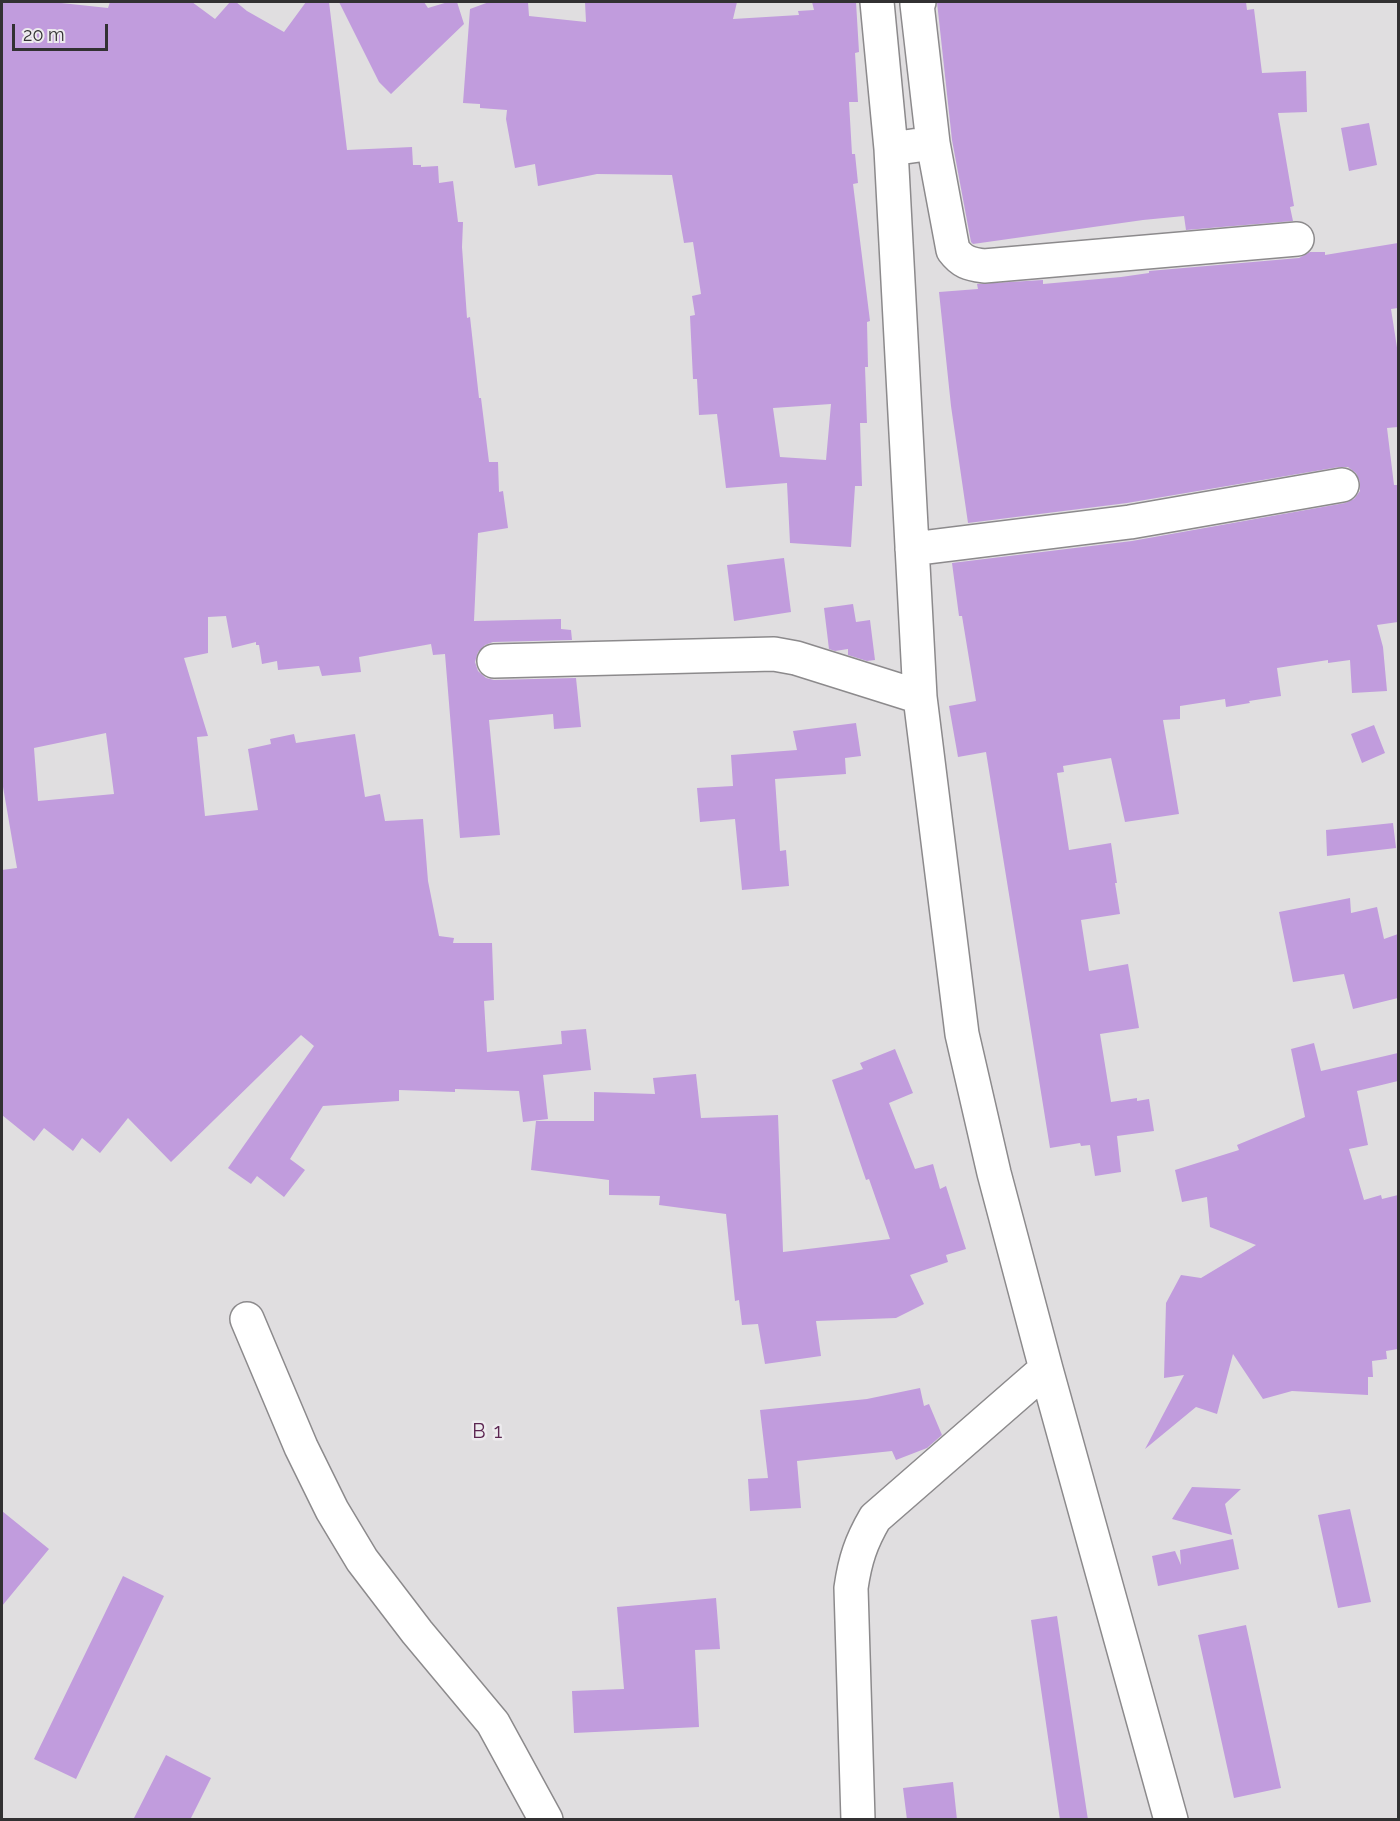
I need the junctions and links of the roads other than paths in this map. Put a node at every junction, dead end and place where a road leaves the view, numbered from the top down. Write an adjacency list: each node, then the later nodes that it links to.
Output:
1 (877, 2): 4 (street)
2 (919, 2): 3 (street)
3 (933, 143): 4 (street); 5 (street)
4 (891, 149): 7 (street)
5 (1297, 239)
6 (1342, 485): 7 (street)
7 (912, 549): 9 (street)
8 (494, 661): 9 (street)
9 (920, 697): 11 (street)
10 (247, 1319): 12 (street)
11 (1046, 1369): 13 (street); 14 (street)
12 (546, 1820)
13 (858, 1820)
14 (1171, 1820)

